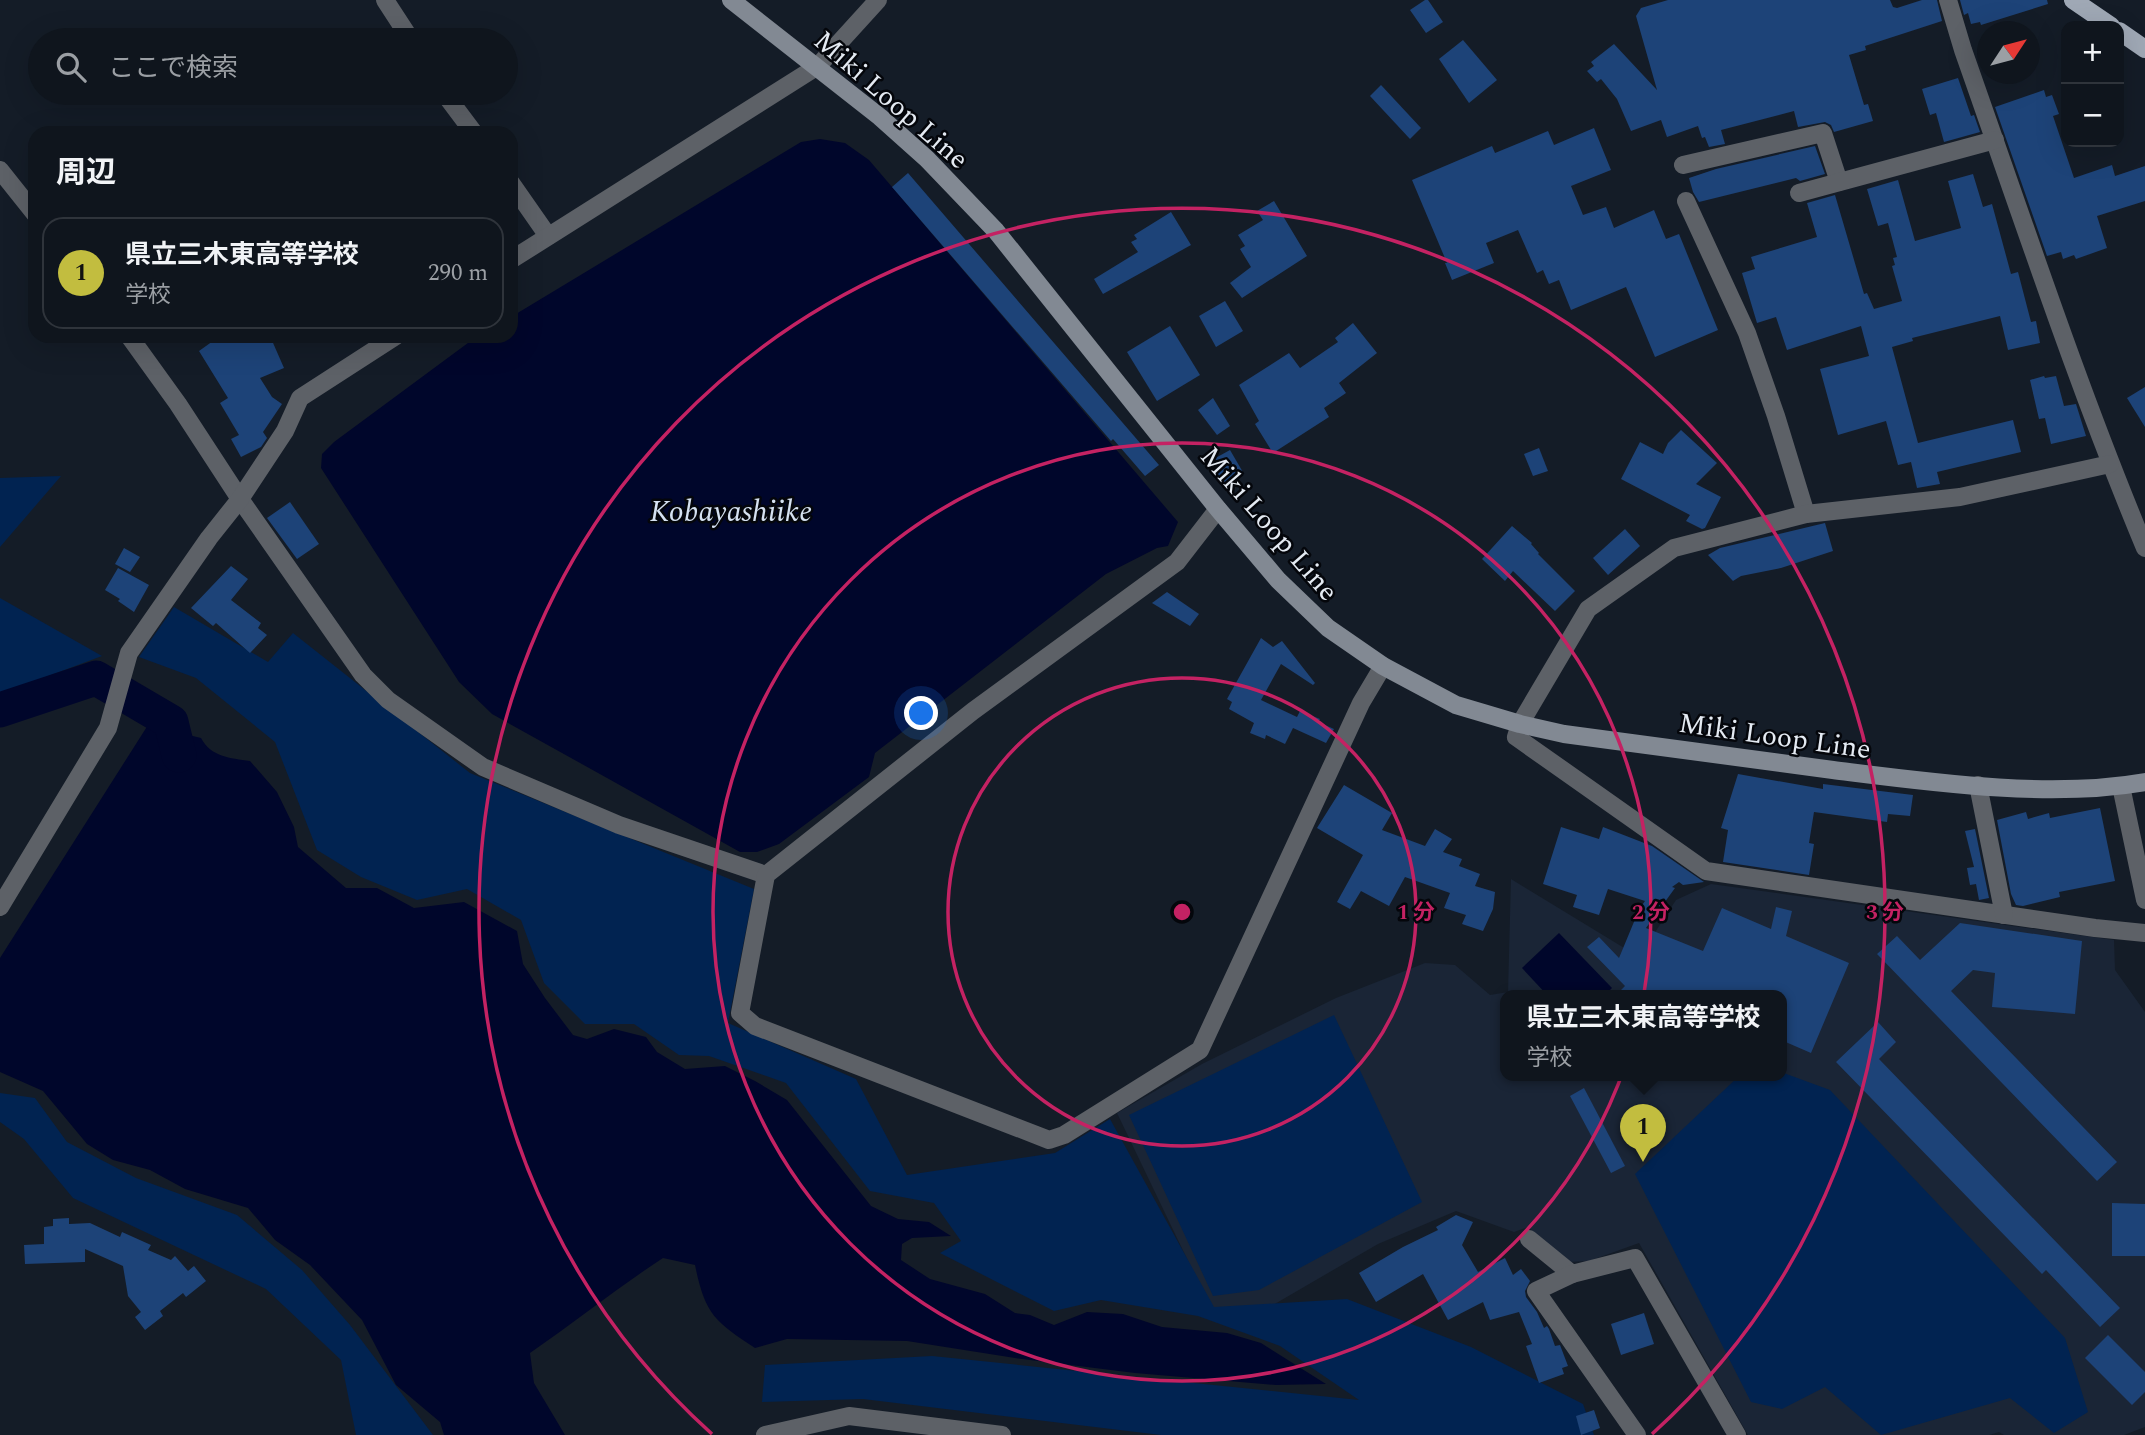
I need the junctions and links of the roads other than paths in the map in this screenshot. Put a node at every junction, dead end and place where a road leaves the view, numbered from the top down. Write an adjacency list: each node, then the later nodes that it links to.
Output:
1 (385, 0): 7 (street)
2 (731, 0): 10 (main road, Miki Loop Line)
3 (878, 0): 10 (street)
4 (1948, 0): 13 (street)
5 (2073, 0): 6 (main road)
6 (2104, 21)
7 (403, 28)
8 (2124, 34): 9 (main road)
9 (2145, 49)
10 (818, 66): 21 (street); 27 (main road, Miki Loop Line)
11 (453, 105): 12 (street)
12 (469, 126)
13 (1995, 140): 16 (street); 25 (street)
14 (1683, 165): 16 (street)
15 (0, 170): 20 (street)
16 (1839, 182): 18 (street)
17 (518, 193): 21 (street)
18 (1800, 193)
19 (1686, 201): 28 (street)
20 (28, 205)
21 (548, 236): 22 (street)
22 (518, 255)
23 (134, 343): 26 (street)
24 (385, 343): 26 (street)
25 (2110, 464): 28 (street); 29 (street)
26 (240, 499): 35 (street); 37 (street)
27 (1218, 509): 30 (main road, Miki Loop Line); 35 (street)
28 (1806, 514): 31 (street)
29 (2145, 548)
30 (1383, 666): 31 (main road, Miki Loop Line); 35 (street)
31 (1520, 724): 33 (main road, Miki Loop Line); 38 (street)
32 (2145, 782): 34 (main road, Miki Loop Line)
33 (1978, 785): 34 (main road, Miki Loop Line); 38 (street)
34 (2121, 786): 36 (street)
35 (766, 875)
36 (2145, 900)
37 (0, 907)
38 (2004, 915): 39 (street)
39 (2145, 933)
40 (1529, 1239): 41 (street)
41 (1572, 1274): 44 (street); 45 (street)
42 (765, 1435): 43 (street)
43 (1002, 1435)
44 (1637, 1435)
45 (1737, 1435)

